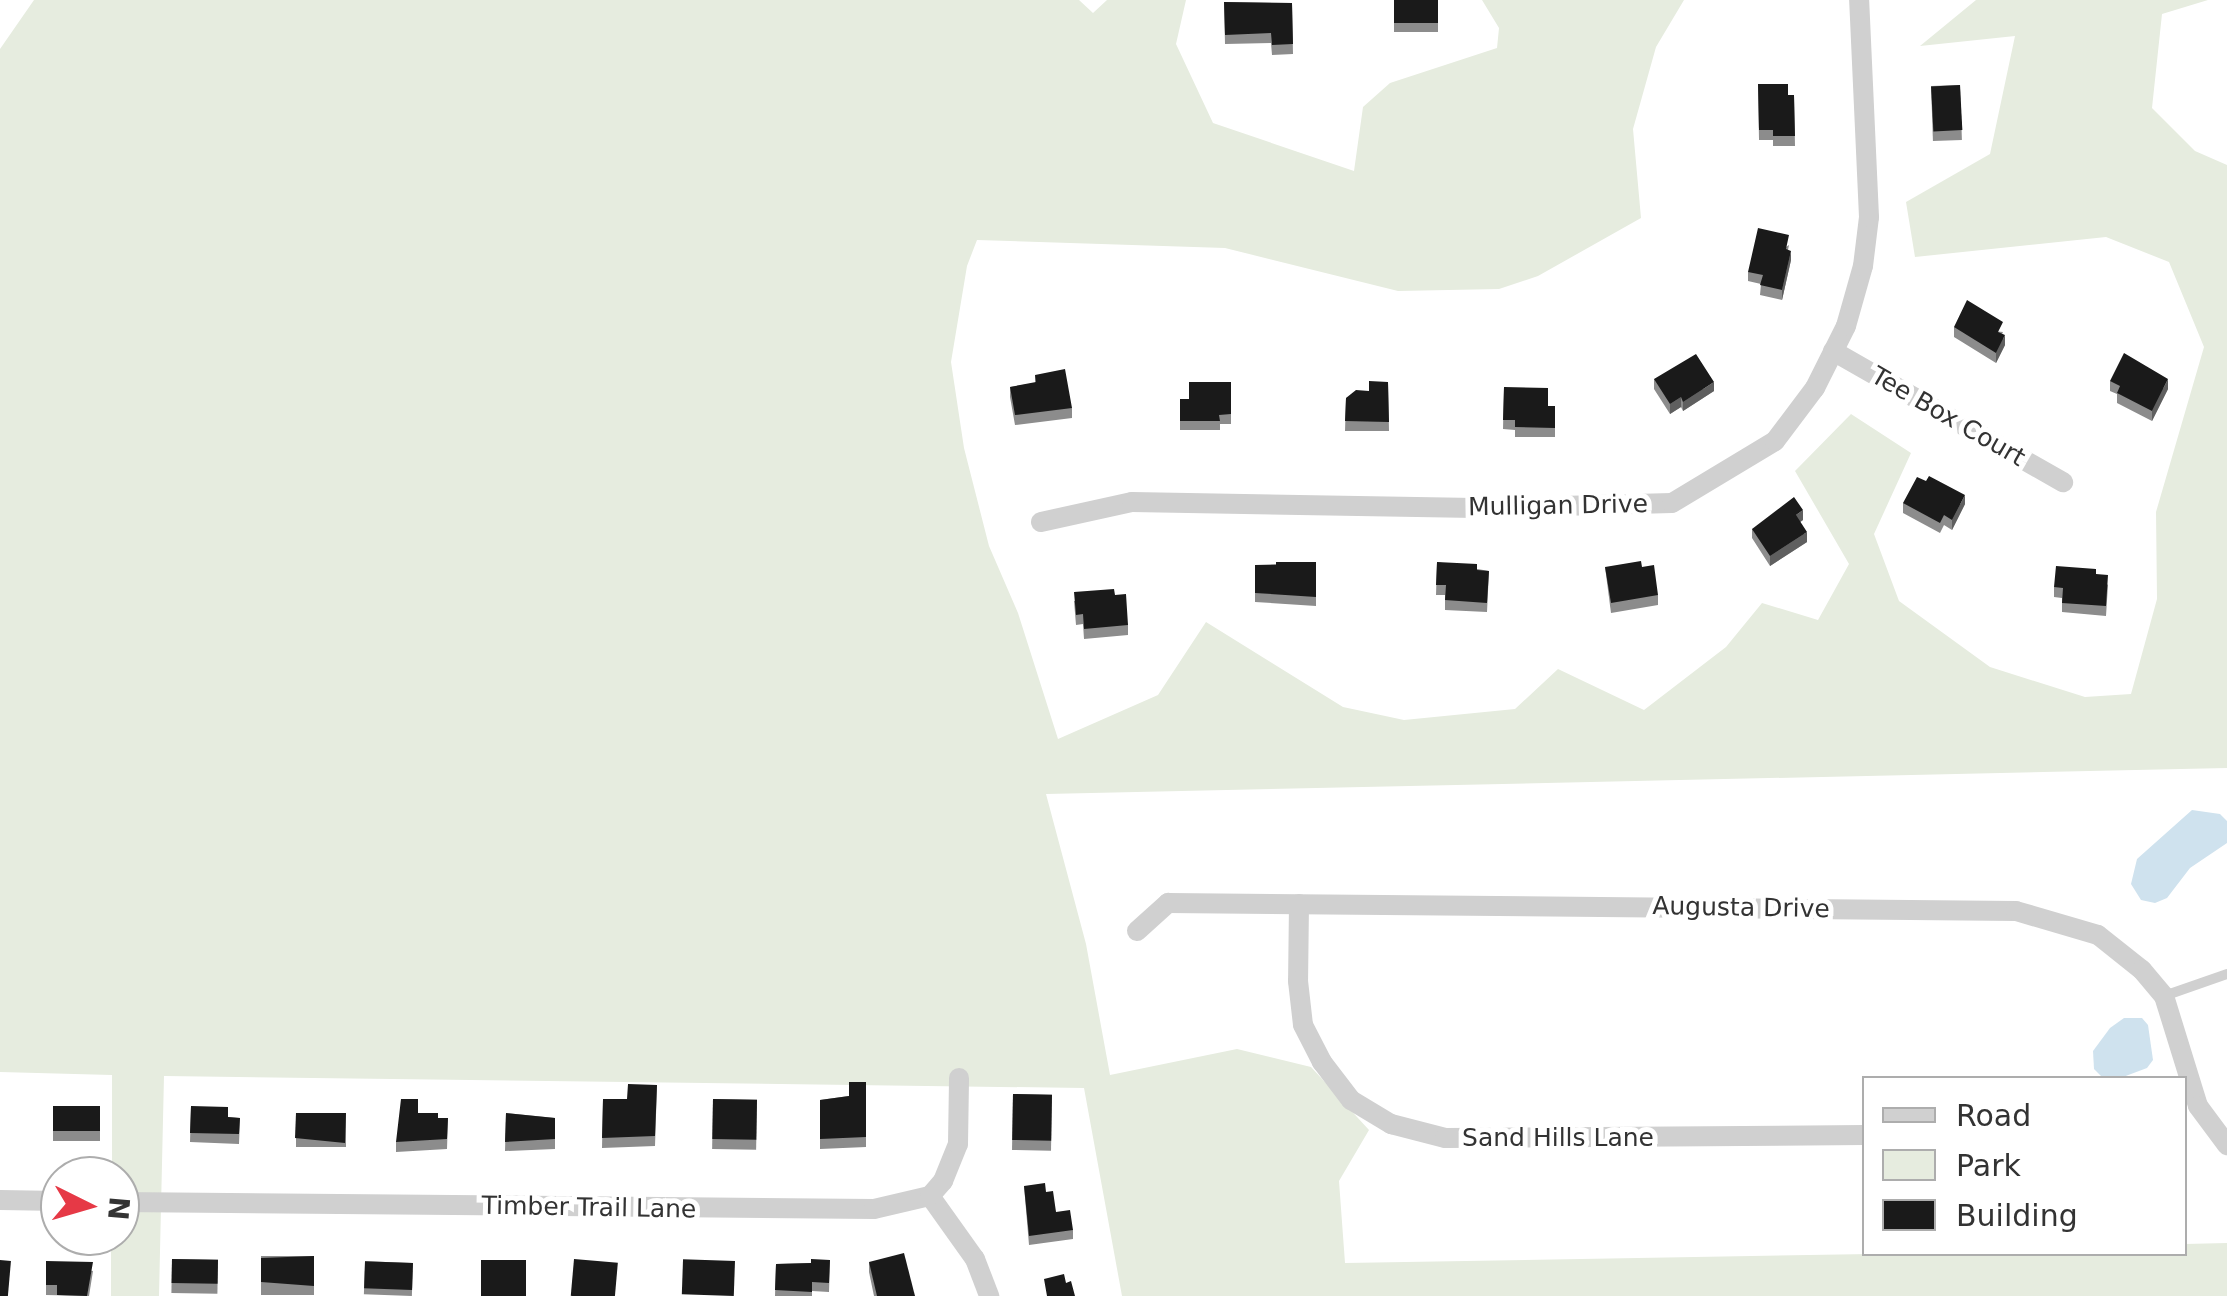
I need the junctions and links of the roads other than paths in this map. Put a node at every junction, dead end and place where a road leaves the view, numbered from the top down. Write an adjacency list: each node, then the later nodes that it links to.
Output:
1 (1859, 0): 2 (street, Mulligan Drive)
2 (1833, 351): 3 (street, Tee Box Court); 4 (street, Mulligan Drive)
3 (2063, 482)
4 (1041, 522)
5 (1299, 904): 6 (street, Augusta Drive); 8 (street, Augusta Drive); 12 (street, Sand Hills Lane)
6 (1137, 931)
7 (2227, 974): 8 (lane)
8 (2164, 996): 9 (street, Augusta Drive)
9 (2184, 1076)
10 (959, 1078): 14 (street)
11 (2192, 1108): 13 (street, Augusta Drive)
12 (1862, 1136)
13 (2227, 1145)
14 (930, 1196): 17 (street, Timber Trail Lane); 18 (street)
15 (0, 1200): 16 (street)
16 (40, 1201)
17 (140, 1202)
18 (989, 1296)

